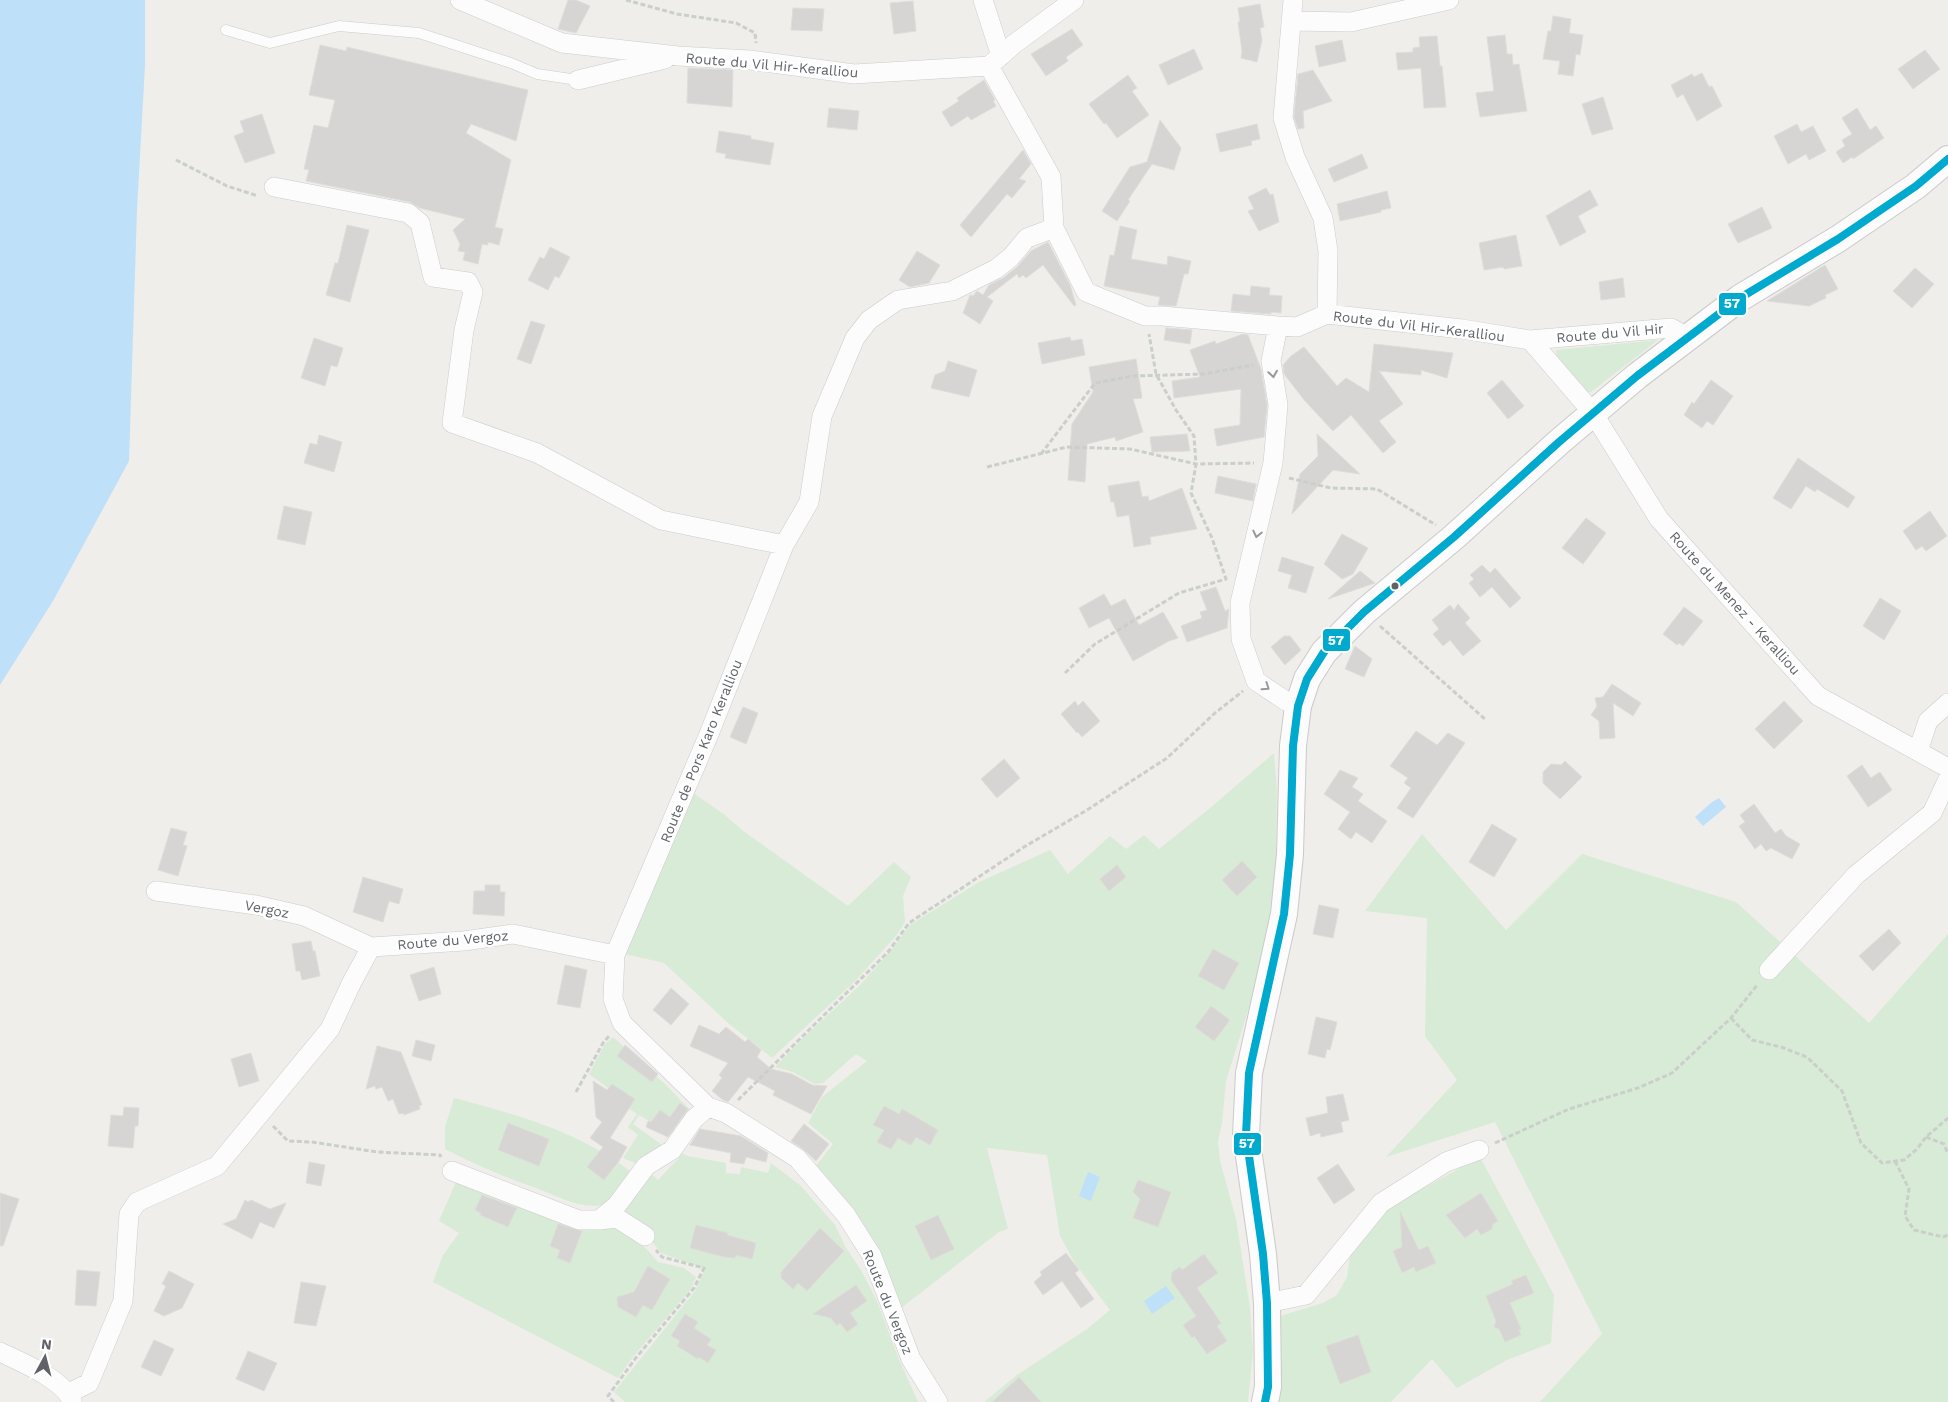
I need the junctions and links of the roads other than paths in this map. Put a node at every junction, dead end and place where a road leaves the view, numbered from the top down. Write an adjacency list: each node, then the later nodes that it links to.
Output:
1 (460, 0): 8 (street, Route du Vil Hir-Keralliou)
2 (983, 0): 9 (street)
3 (1074, 0): 9 (street)
4 (1293, 0): 6 (street)
5 (1449, 0): 6 (street)
6 (1292, 21): 14 (street)
7 (226, 30): 10 (lane)
8 (678, 56): 9 (street, Route du Vil Hir-Keralliou); 10 (street)
9 (995, 61): 13 (street, Route du Vil Hir-Keralliou)
10 (578, 80)
11 (1948, 159): 16 (street)
12 (274, 187): 19 (street)
13 (1054, 228): 15 (street, Route du Vil Hir-Keralliou); 19 (street, Route de Pors Karo Keralliou)
14 (1327, 314): 15 (street, Route du Vil Hir-Keralliou); 17 (street, Route du Vil Hir-Keralliou)
15 (1278, 326): 21 (street, one-way to 21)
16 (1686, 337): 17 (street, Route du Vil Hir); 18 (street)
17 (1530, 340): 18 (street, Route du Menez - Keralliou)
18 (1593, 414): 21 (street); 22 (street, Route du Menez - Keralliou)
19 (784, 545): 27 (street, Route de Pors Karo Keralliou)
20 (1948, 703): 22 (street)
21 (1298, 706): 34 (street)
22 (1918, 751): 23 (street, Route du Menez - Keralliou)
23 (1948, 768)
24 (1948, 779): 28 (street)
25 (156, 891): 26 (street, Vergoz)
26 (371, 947): 27 (street, Route du Vergoz); 36 (street)
27 (615, 955): 29 (street, Route du Vergoz)
28 (1769, 970)
29 (717, 1110): 32 (street); 37 (street, Route du Vergoz)
30 (1479, 1150): 34 (street)
31 (452, 1171): 32 (street)
32 (599, 1220): 33 (street)
33 (644, 1236)
34 (1267, 1303): 38 (street)
35 (0, 1352): 36 (street)
36 (71, 1397)
37 (938, 1402)
38 (1265, 1402)

